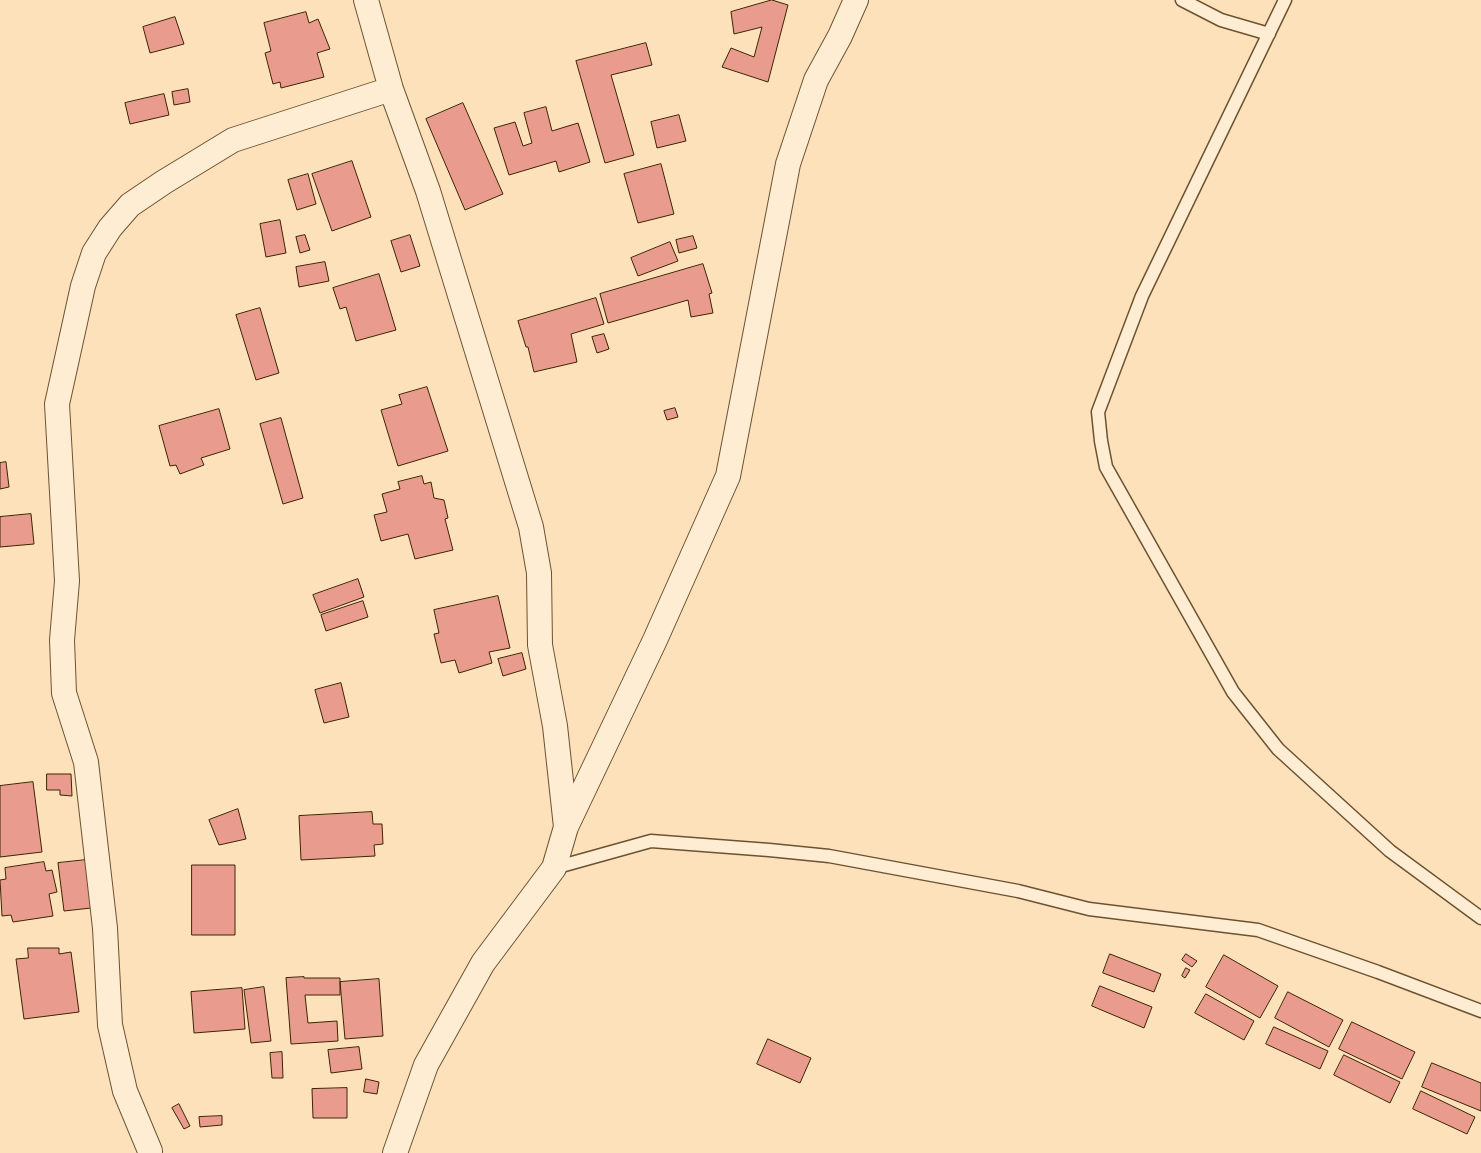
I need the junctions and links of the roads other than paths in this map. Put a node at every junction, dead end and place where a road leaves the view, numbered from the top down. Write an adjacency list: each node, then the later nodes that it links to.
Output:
1 (366, 0): 6 (street)
2 (856, 0): 7 (street)
3 (1182, 0): 5 (lane)
4 (1286, 0): 5 (lane)
5 (1269, 34): 9 (lane)
6 (392, 89): 7 (street); 11 (street)
7 (566, 828): 8 (street)
8 (554, 868): 10 (lane); 12 (street)
9 (1481, 918)
10 (1481, 1011)
11 (149, 1152)
12 (395, 1153)

